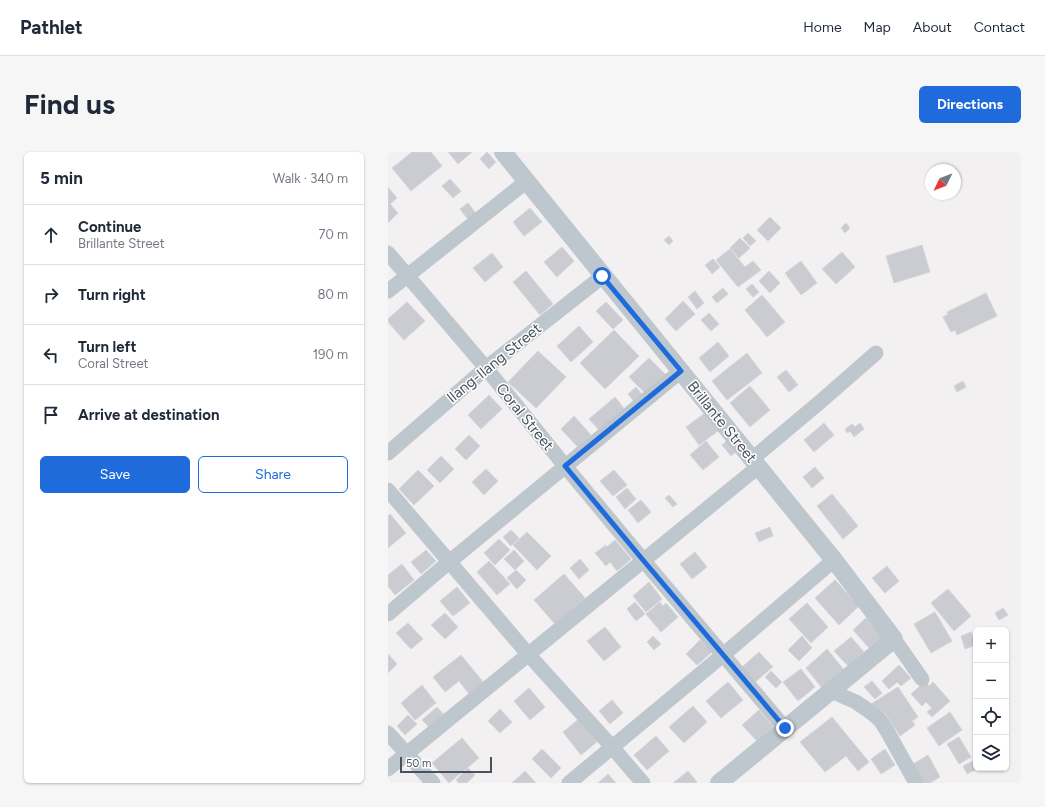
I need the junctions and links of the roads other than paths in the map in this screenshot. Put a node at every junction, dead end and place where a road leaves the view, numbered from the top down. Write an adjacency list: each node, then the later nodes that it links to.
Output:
1 (503, 152): 2 (street, Brillante Street)
2 (526, 181): 4 (street); 5 (street, Brillante Street)
3 (388, 252): 4 (street, Coral Street)
4 (407, 275): 6 (street); 8 (street, Coral Street)
5 (602, 276): 8 (street, Ilang-Ilang Street); 9 (street, Brillante Street)
6 (388, 291)
7 (876, 353): 11 (street)
8 (486, 368): 10 (street, Ilang-Ilang Street); 12 (street, Coral Street)
9 (681, 371): 11 (street, Brillante Street); 12 (street)
10 (388, 453)
11 (755, 463): 14 (street); 15 (street, Brillante Street)
12 (565, 466): 14 (street, Coral Street); 16 (street)
13 (388, 490): 16 (street)
14 (643, 560): 19 (street); 20 (street, Coral Street)
15 (834, 560): 18 (street, Brillante Street); 20 (street)
16 (449, 562): 17 (street); 19 (street)
17 (388, 614)
18 (894, 639): 21 (street); 22 (street)
19 (528, 654): 25 (street); 26 (street)
20 (723, 655): 23 (street, Coral Street); 25 (street)
21 (922, 679)
22 (831, 691): 23 (street); 32 (street)
23 (785, 728): 31 (street)
24 (388, 733): 26 (street)
25 (612, 747): 29 (street); 30 (street)
26 (406, 754): 27 (street); 28 (street)
27 (388, 769)
28 (434, 783)
29 (569, 783)
30 (643, 783)
31 (719, 783)
32 (916, 783)

